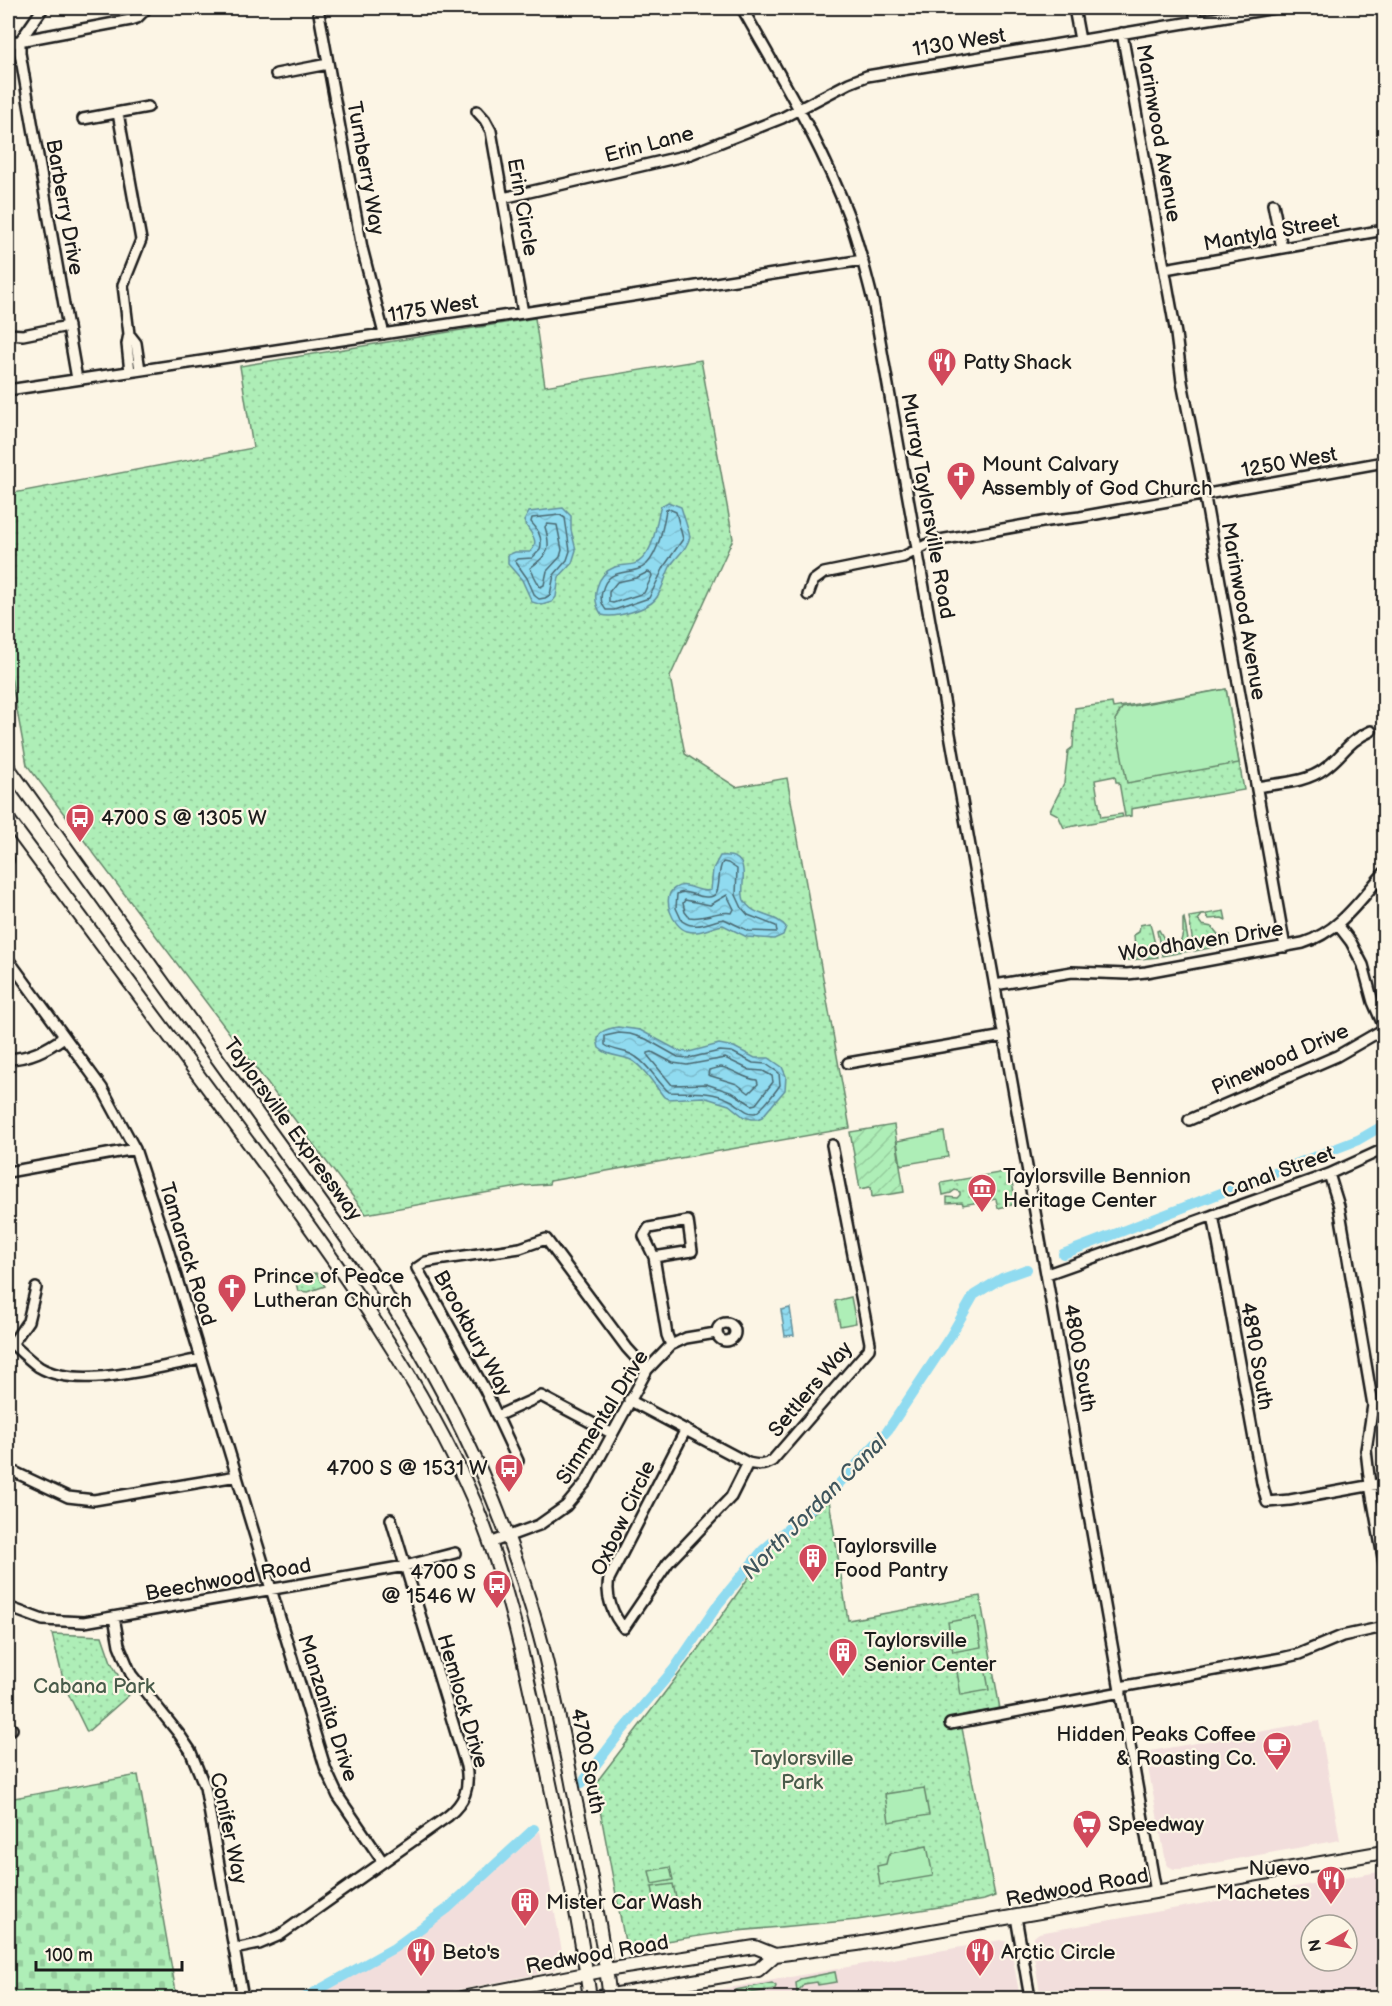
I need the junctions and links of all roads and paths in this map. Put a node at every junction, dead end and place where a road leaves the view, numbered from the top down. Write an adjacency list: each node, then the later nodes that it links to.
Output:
1 (43, 8): 11 (street)
2 (147, 8): 11 (street)
3 (318, 8): 13 (street, Turnberry Way)
4 (742, 8): 16 (street, Murray Taylorsville Road)
5 (1074, 8): 10 (street)
6 (1194, 8): 8 (street)
7 (1275, 8): 8 (street, 1130 West)
8 (1196, 21): 9 (street, 1130 West)
9 (1122, 33): 10 (street, 1130 West); 25 (street, Marinwood Avenue)
10 (1080, 40): 16 (street, 1130 West)
11 (20, 41): 12 (street); 27 (street, Barberry Drive)
12 (8, 43)
13 (328, 64): 14 (street); 29 (street, Turnberry Way)
14 (276, 74)
15 (148, 108): 18 (street)
16 (798, 110): 20 (street, Erin Lane); 24 (street, Murray Taylorsville Road)
17 (477, 111): 20 (street, Erin Circle)
18 (118, 113): 19 (street); 30 (street)
19 (83, 119)
20 (503, 198): 26 (street, Erin Circle)
21 (1273, 204): 23 (street)
22 (1384, 230): 23 (street, Mantyla Street)
23 (1282, 248): 25 (street, Mantyla Street)
24 (863, 260): 26 (street, 1175 West); 35 (street, Murray Taylorsville Road)
25 (1165, 269): 34 (street, Marinwood Avenue)
26 (523, 313): 29 (street, 1175 West)
27 (69, 326): 28 (street); 31 (street, Barberry Drive)
28 (8, 334)
29 (384, 334): 30 (street, 1175 West)
30 (135, 371): 31 (street, 1175 West)
31 (77, 379): 32 (street, 1175 West)
32 (8, 390)
33 (1384, 462): 34 (street, 1250 West)
34 (1204, 495): 35 (street, 1250 West); 39 (street, Marinwood Avenue)
35 (918, 550): 36 (street, 1250 West); 45 (street, Murray Taylorsville Road)
36 (808, 595)
37 (1371, 731): 39 (street)
38 (8, 767): 77 (main road, Taylorsville Expressway)
39 (1257, 787): 43 (street, Marinwood Avenue)
40 (8, 819): 78 (main road, Taylorsville Expressway)
41 (1384, 873): 42 (street, Woodhaven Drive)
42 (1338, 925): 43 (street, Woodhaven Drive); 46 (street)
43 (1285, 947): 45 (street, Woodhaven Drive)
44 (8, 959): 48 (street, Tamarack Road)
45 (995, 985): 47 (street, Murray Taylorsville Road)
46 (1384, 1028): 51 (street, Pinewood Drive)
47 (1004, 1036): 50 (street); 59 (street, 4800 South)
48 (64, 1037): 49 (street); 53 (street, Tamarack Road)
49 (8, 1059)
50 (849, 1063)
51 (1189, 1120)
52 (832, 1145): 71 (street, Settlers Way)
53 (135, 1149): 55 (street); 64 (street, Tamarack Road)
54 (1384, 1149): 56 (street, Canal Street)
55 (8, 1172)
56 (1329, 1174): 57 (street, Canal Street); 75 (street)
57 (1213, 1215): 59 (street, Canal Street); 75 (street, 4890 South)
58 (654, 1257): 58 (street); 63 (street)
59 (1047, 1274): 86 (street, 4800 South)
60 (36, 1288): 62 (street)
61 (717, 1333): 63 (street, Simmental Drive)
62 (10, 1342): 64 (street)
63 (671, 1345): 65 (street, Simmental Drive)
64 (201, 1359): 73 (street, Tamarack Road)
65 (647, 1370): 66 (street, Simmental Drive); 67 (street, Brookbury Way)
66 (629, 1400): 68 (street); 69 (street, Simmental Drive)
67 (497, 1416): 69 (street, Brookbury Way); 70 (street, Brookbury Way)
68 (685, 1431): 71 (street); 71 (street, Oxbow Circle)
69 (611, 1433): 77 (street, Simmental Drive)
70 (518, 1461)
71 (748, 1463)
72 (8, 1469): 73 (street)
73 (237, 1476): 82 (street, Tamarack Road)
74 (1384, 1483): 75 (street)
75 (1370, 1485): 80 (street)
76 (391, 1519): 81 (street, Hemlock Drive)
77 (507, 1537): 78 (street, Simmental Drive); 94 (main road, 4700 South)
78 (490, 1543): 95 (main road, 4700 South)
79 (455, 1553): 81 (street, Beechwood Road)
80 (1384, 1563)
81 (405, 1566): 82 (street, Beechwood Road); 89 (street, Hemlock Drive)
82 (272, 1589): 84 (street, Beechwood Road); 89 (street, Manzanita Drive)
83 (8, 1606): 84 (street, Beechwood Road)
84 (114, 1617): 92 (street, Conifer Way)
85 (1384, 1627): 86 (street)
86 (1120, 1690): 87 (street); 90 (street)
87 (950, 1724)
88 (1384, 1852): 90 (main road, Redwood Road)
89 (383, 1862): 92 (street, Hemlock Drive)
90 (1156, 1892): 91 (main road, Redwood Road)
91 (1016, 1917): 93 (main road, Redwood Road); 100 (street)
92 (234, 1948): 97 (street, Conifer Way)
93 (775, 1955): 94 (main road, Redwood Road); 96 (main road, Redwood Road)
94 (606, 1970): 95 (main road, Redwood Road); 96 (main road, 4700 South)
95 (587, 1974): 98 (main road, Redwood Road); 99 (main road, 4700 South)
96 (610, 1997): 99 (main road, Redwood Road)
97 (243, 1998)
98 (460, 1998)
99 (592, 1998)
100 (1030, 1998)

